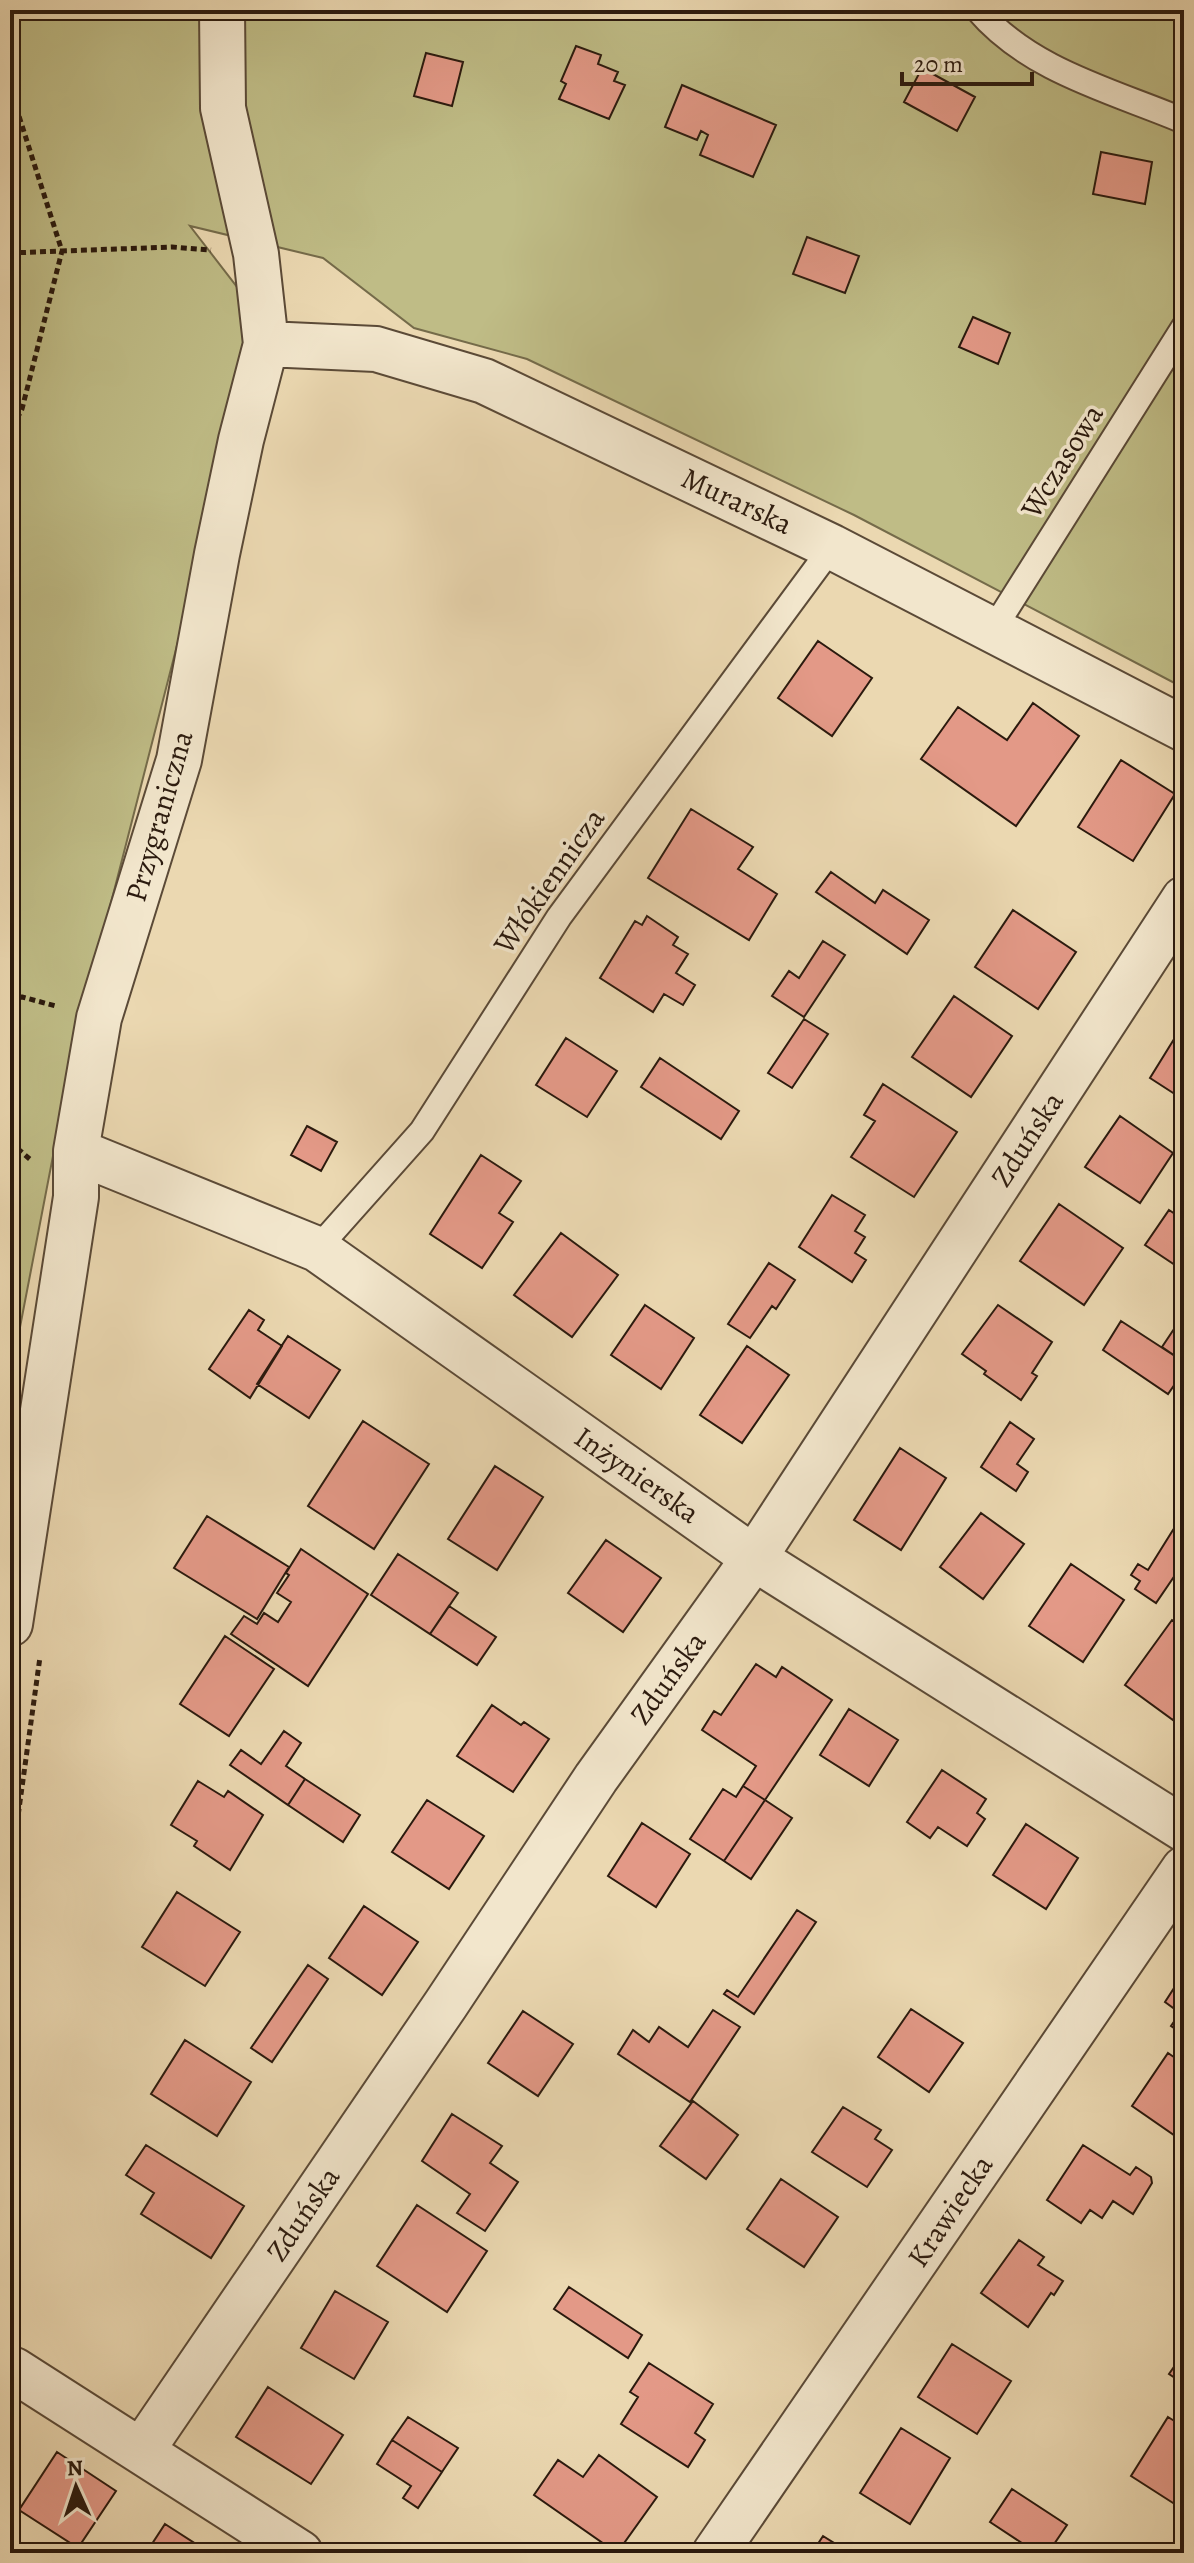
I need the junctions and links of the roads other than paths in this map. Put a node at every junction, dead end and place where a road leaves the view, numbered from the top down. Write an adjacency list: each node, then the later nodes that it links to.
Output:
1 (222, 10): 5 (street, Przygraniczna)
2 (978, 10): 3 (lane)
3 (1184, 121)
4 (1184, 327): 7 (lane, Wczasowa)
5 (266, 344): 6 (street, Murarska); 10 (street, Przygraniczna)
6 (832, 547): 7 (street, Murarska); 11 (lane, Włókiennicza)
7 (993, 630): 8 (street, Murarska)
8 (1184, 729)
9 (1184, 899): 12 (street, Zduńska)
10 (76, 1151): 11 (street, Inżynierska); 13 (street, Przygraniczna)
11 (317, 1249): 12 (street, Inżynierska)
12 (754, 1558): 14 (street, Inżynierska); 17 (street, Zduńska)
13 (10, 1624)
14 (1184, 1829)
15 (1184, 1869): 19 (street, Krawiecka)
16 (10, 2370): 17 (street)
17 (142, 2450): 18 (street)
18 (300, 2553)
19 (715, 2553)

